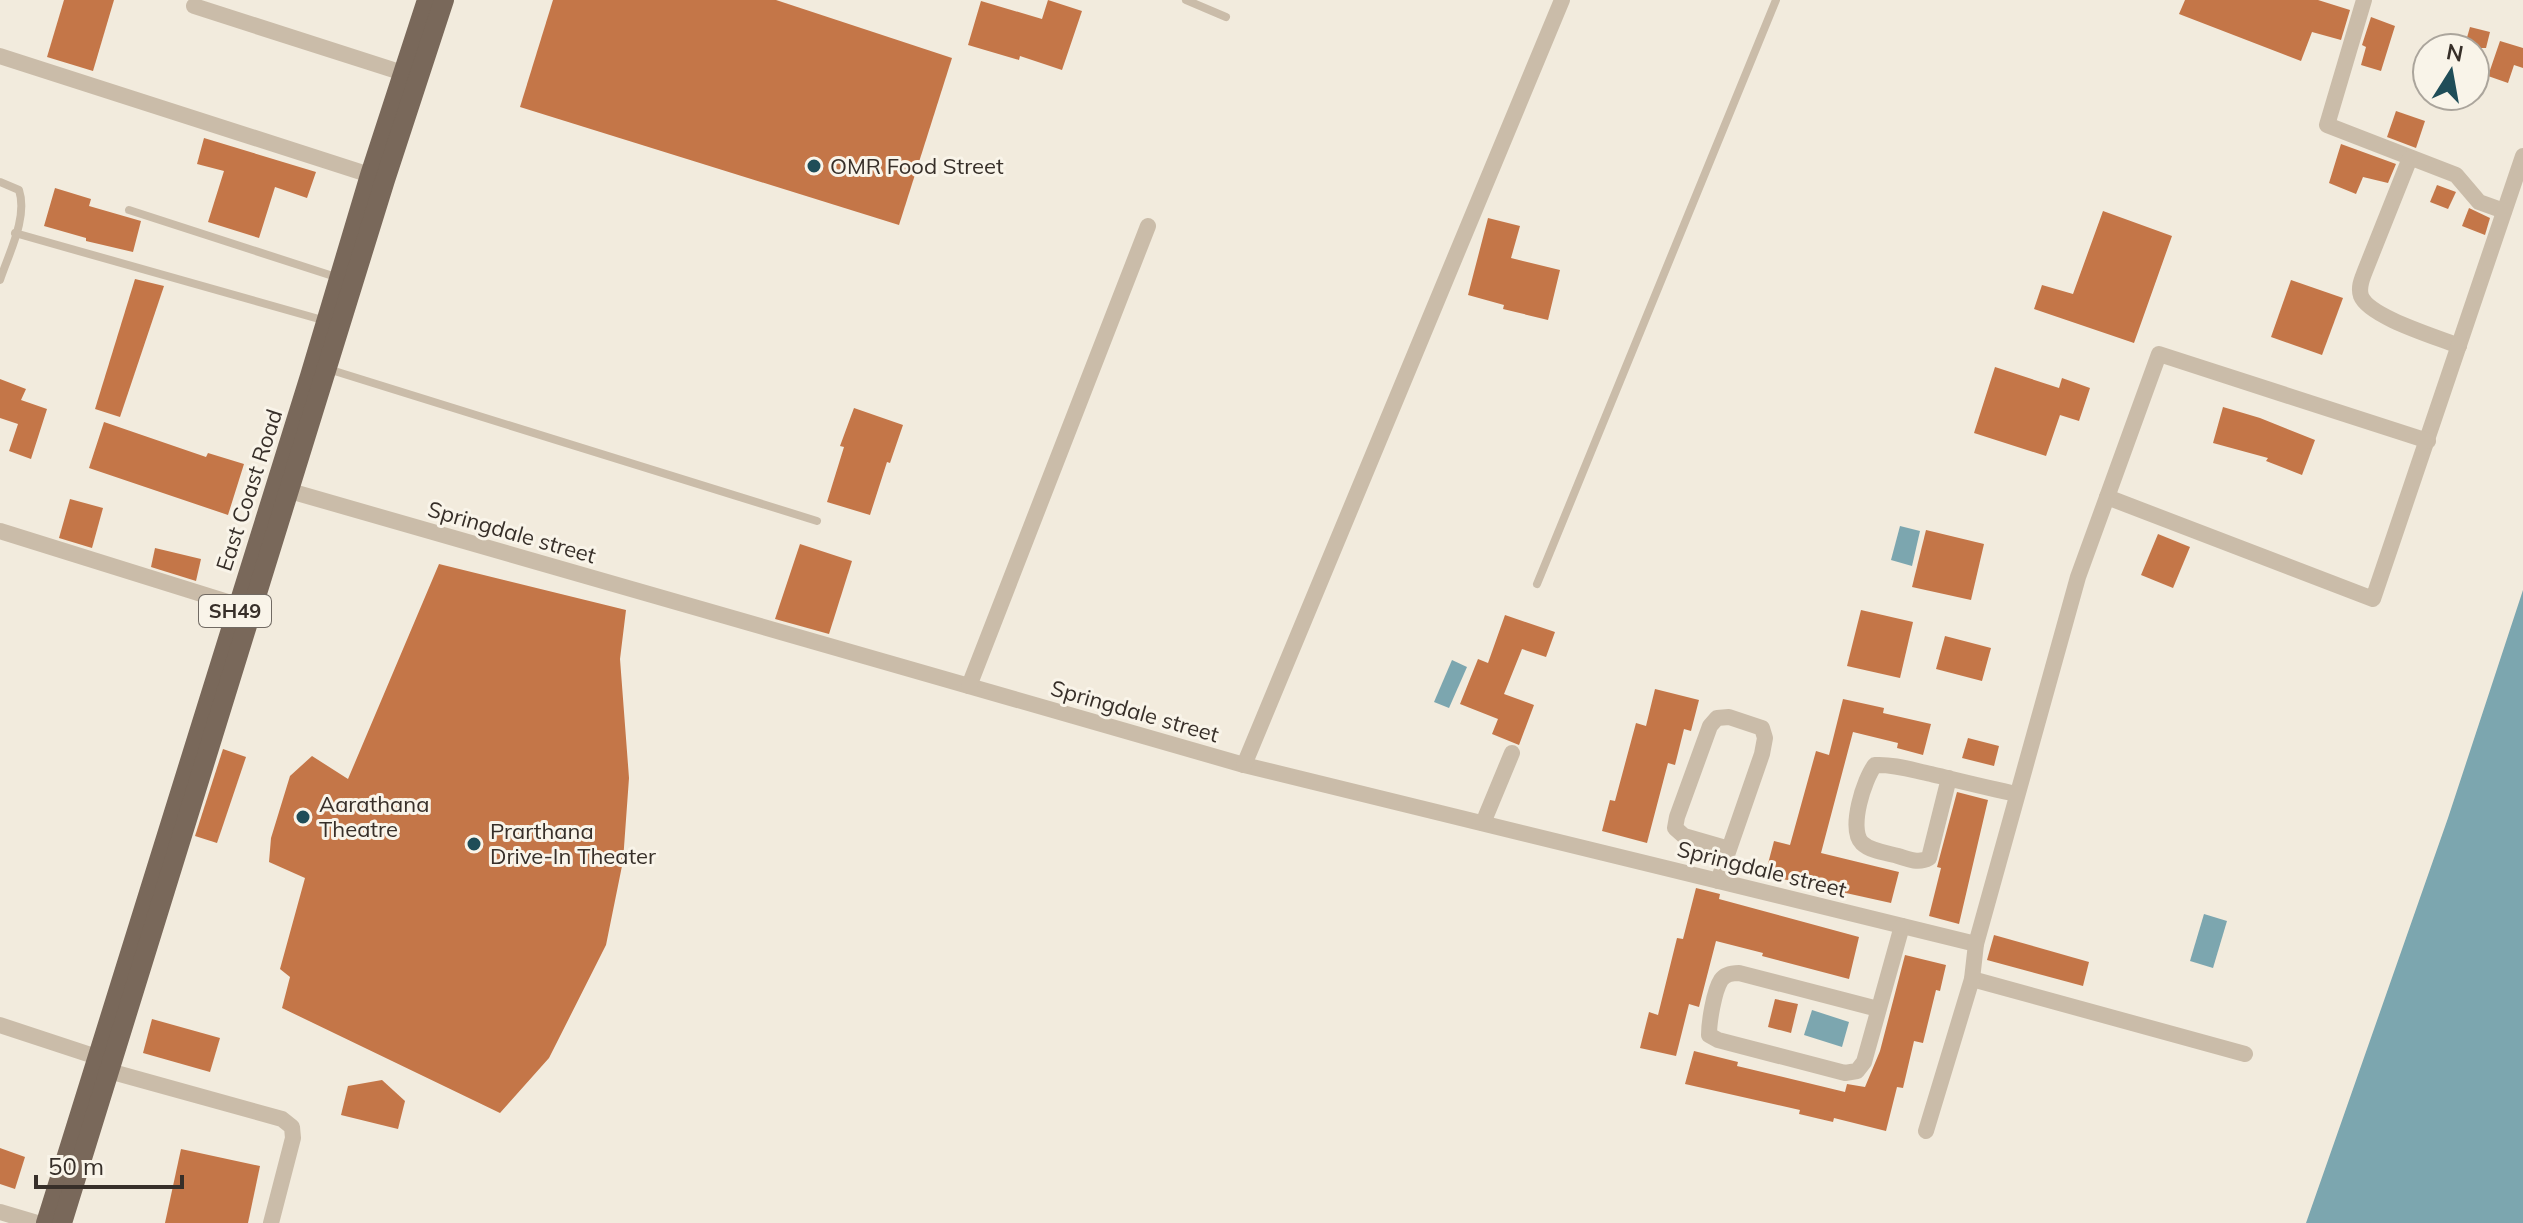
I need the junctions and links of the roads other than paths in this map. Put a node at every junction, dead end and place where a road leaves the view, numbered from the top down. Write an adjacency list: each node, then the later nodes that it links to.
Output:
1 (427, 0): 10 (main road, East Coast Road / SH49)
2 (444, 0): 23 (main road, East Coast Road / SH49)
3 (1186, 0): 8 (lane)
4 (1562, 0): 33 (street)
5 (1776, 0): 29 (lane)
6 (2364, 0): 12 (street)
7 (194, 6): 10 (street)
8 (1226, 17)
9 (0, 56): 13 (street)
10 (403, 73): 13 (main road, East Coast Road / SH49)
11 (2523, 156): 16 (street)
12 (2410, 158): 16 (street); 22 (street)
13 (370, 175): 19 (main road, East Coast Road / SH49)
14 (0, 182): 18 (lane)
15 (129, 210): 19 (lane)
16 (2504, 211): 22 (street)
17 (1148, 226): 31 (street)
18 (15, 233): 20 (lane); 21 (lane)
19 (339, 278): 21 (main road, East Coast Road / SH49)
20 (0, 280)
21 (327, 321): 30 (main road, East Coast Road / SH49)
22 (2459, 346): 24 (street)
23 (327, 368): 25 (main road, East Coast Road / SH49); 27 (lane)
24 (2428, 441): 26 (street); 26 (street)
25 (290, 491): 31 (street, Springdale street); 45 (main road, East Coast Road / SH49)
26 (2107, 497): 35 (street)
27 (817, 521)
28 (0, 531): 30 (street)
29 (1537, 584)
30 (237, 605): 45 (main road, East Coast Road / SH49)
31 (969, 686): 33 (street, Springdale street)
32 (1512, 753): 36 (street)
33 (1244, 765): 36 (street, Springdale street)
34 (1949, 778): 34 (street); 35 (street)
35 (2017, 794): 40 (street)
36 (1483, 823): 38 (street, Springdale street)
37 (1729, 849): 37 (street); 38 (street)
38 (1718, 881): 39 (street, Springdale street)
39 (1902, 926): 40 (street, Springdale street); 42 (street)
40 (1976, 944): 41 (street)
41 (1972, 979): 44 (street); 46 (street)
42 (1878, 1009): 42 (street)
43 (0, 1025): 45 (street)
44 (2245, 1054)
45 (105, 1063): 49 (main road, East Coast Road / SH49); 50 (main road, East Coast Road / SH49); 51 (street)
46 (1926, 1131)
47 (0, 1212): 48 (street)
48 (37, 1223)
49 (46, 1223)
50 (62, 1223)
51 (271, 1223)

